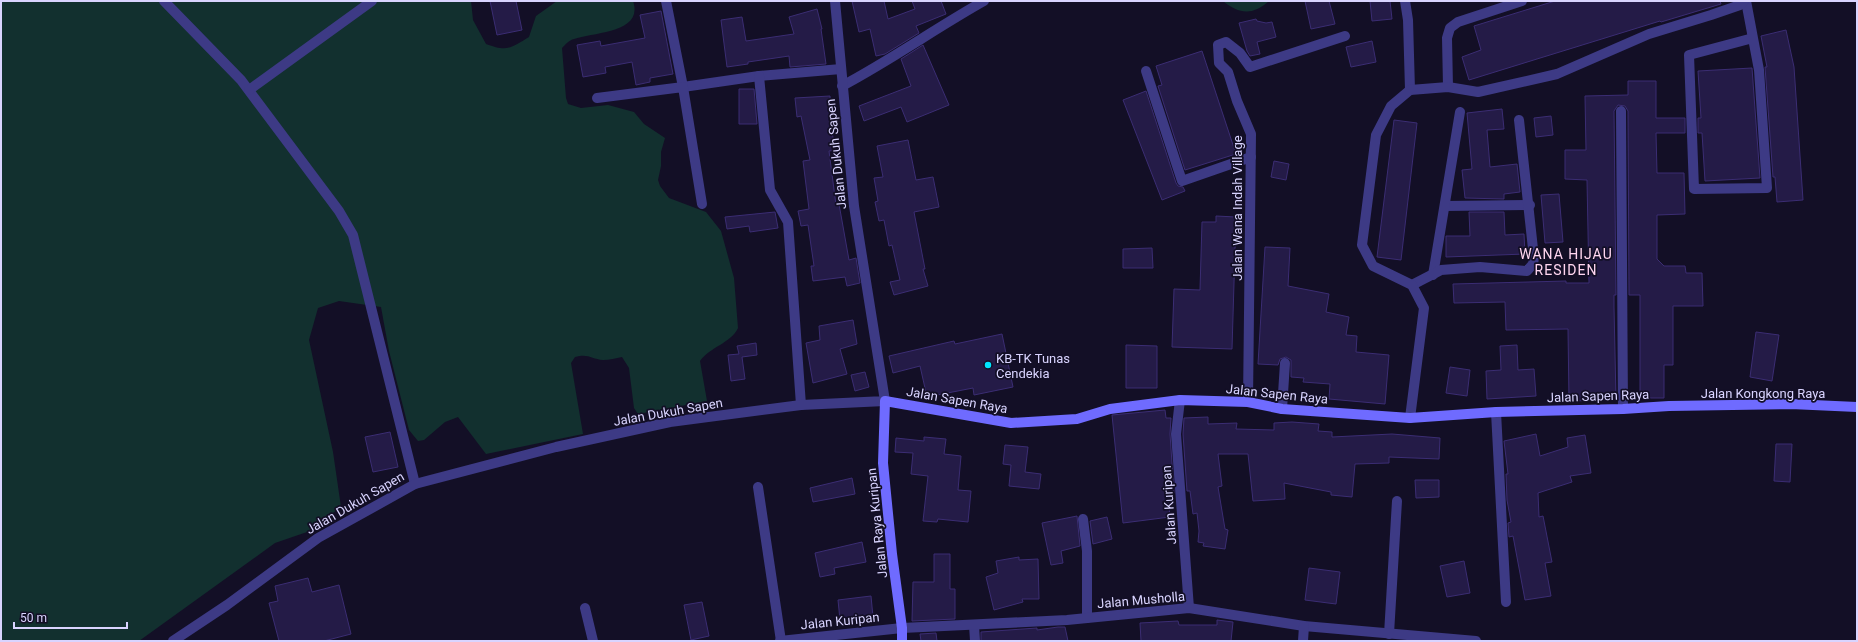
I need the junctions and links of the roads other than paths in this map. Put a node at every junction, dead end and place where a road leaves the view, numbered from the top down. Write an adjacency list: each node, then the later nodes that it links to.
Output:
1 (164, 1): 17 (street)
2 (372, 1): 17 (street)
3 (666, 1): 15 (street)
4 (835, 1): 11 (street, Jalan Dukuh Sapen)
5 (984, 1): 14 (street)
6 (1405, 1): 18 (street)
7 (1522, 1): 16 (street)
8 (1744, 2): 10 (street); 16 (street)
9 (1345, 36): 23 (street, Jalan Wana Indah Village)
10 (1753, 38): 10 (street)
11 (841, 69): 13 (street); 14 (street, Jalan Dukuh Sapen)
12 (1146, 71): 23 (street)
13 (758, 76): 15 (street); 33 (street)
14 (842, 86): 31 (street, Jalan Dukuh Sapen)
15 (683, 87): 19 (street); 24 (street)
16 (1448, 87): 18 (street)
17 (249, 90): 40 (street)
18 (1410, 90): 28 (street)
19 (597, 98)
20 (1621, 111): 37 (street)
21 (1460, 112): 26 (street)
22 (1520, 120): 25 (street)
23 (1251, 157): 32 (street, Jalan Wana Indah Village)
24 (702, 204)
25 (1530, 205): 26 (street); 27 (street)
26 (1445, 206): 27 (street)
27 (1432, 275): 28 (street)
28 (1412, 284): 39 (street)
29 (1285, 363): 36 (street)
30 (1180, 400): 31 (street, Jalan Sapen Raya); 32 (street, Jalan Sapen Raya); 46 (street, Jalan Kuripan)
31 (885, 401): 33 (street, Jalan Dukuh Sapen); 50 (street, Jalan Raya Kuripan)
32 (1248, 402): 36 (street, Jalan Sapen Raya)
33 (801, 405): 40 (street, Jalan Dukuh Sapen)
34 (1669, 406): 35 (street, Jalan Kongkong Raya); 37 (street, Jalan Sapen Raya)
35 (1857, 407)
36 (1282, 409): 39 (street, Jalan Sapen Raya)
37 (1623, 409): 38 (street, Jalan Sapen Raya)
38 (1496, 412): 39 (street, Jalan Sapen Raya); 44 (street)
39 (1410, 418)
40 (416, 484): 52 (street, Jalan Dukuh Sapen)
41 (758, 487): 54 (street)
42 (1397, 501): 51 (street)
43 (1084, 519): 47 (street)
44 (1506, 602)
45 (585, 608): 53 (street)
46 (1189, 608): 47 (street, Jalan Musholla); 49 (street, Jalan Musholla)
47 (1087, 618): 48 (street, Jalan Musholla)
48 (974, 625): 50 (street, Jalan Musholla); 56 (street)
49 (1304, 626): 51 (street, Jalan Musholla); 57 (street)
50 (902, 628): 54 (street, Jalan Kuripan); 55 (street, Jalan Raya Kuripan)
51 (1389, 634): 58 (street, Jalan Musholla)
52 (173, 641)
53 (593, 641)
54 (781, 641)
55 (902, 641)
56 (976, 641)
57 (1303, 641)
58 (1476, 641)

